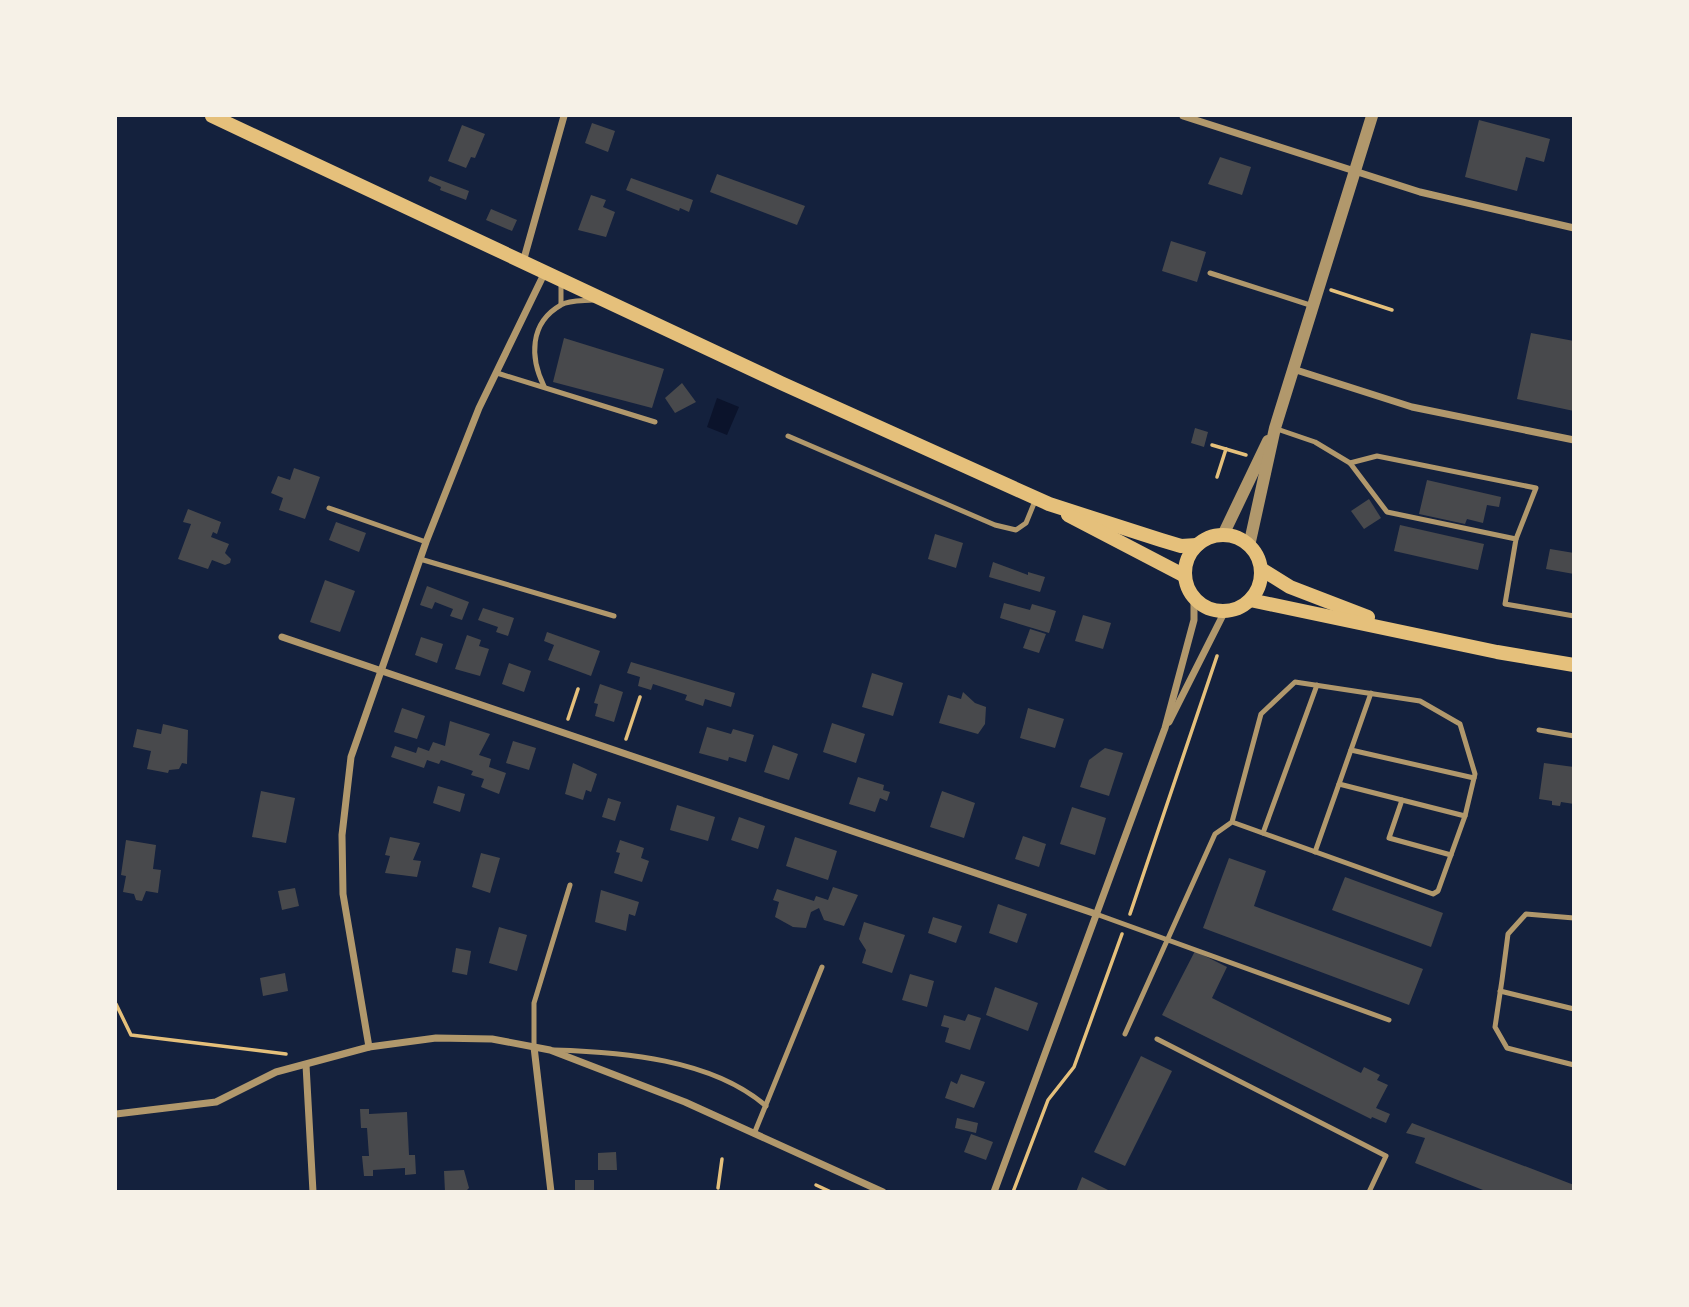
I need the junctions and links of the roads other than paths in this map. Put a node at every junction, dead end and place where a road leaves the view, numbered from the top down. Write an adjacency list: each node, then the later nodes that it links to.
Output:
1 (212, 116): 7 (main road)
2 (564, 116): 7 (street)
3 (1183, 116): 5 (street)
4 (1372, 116): 5 (street)
5 (1355, 171): 6 (street); 13 (street)
6 (1573, 228)
7 (523, 262): 8 (main road)
8 (545, 272): 10 (main road); 15 (street)
9 (1210, 273): 13 (lane)
10 (560, 279): 11 (main road); 12 (lane)
11 (603, 299): 12 (lane); 22 (main road)
12 (561, 304): 16 (lane)
13 (1313, 306): 14 (street)
14 (1293, 369): 18 (street); 20 (street)
15 (497, 373): 16 (lane); 26 (street)
16 (544, 386): 17 (lane)
17 (655, 422)
18 (1275, 428): 21 (lane); 24 (street); 28 (street)
19 (788, 436): 22 (lane)
20 (1573, 440)
21 (1350, 463): 25 (lane); 25 (lane)
22 (1043, 501): 27 (main road); 31 (main road)
23 (329, 508): 26 (lane)
24 (1223, 535): 27 (main road); 28 (main road)
25 (1516, 540): 36 (lane)
26 (426, 542): 29 (street)
27 (1197, 545): 31 (main road)
28 (1250, 546): 30 (main road)
29 (420, 559): 35 (lane); 40 (street)
30 (1261, 569): 33 (main road); 37 (main road)
31 (1185, 576): 32 (main road)
32 (1194, 598): 34 (main road); 43 (street)
33 (1250, 600): 34 (main road); 37 (main road)
34 (1225, 611): 43 (street)
35 (614, 616)
36 (1573, 617)
37 (1395, 628): 39 (main road)
38 (282, 637): 40 (street)
39 (1573, 665)
40 (381, 670): 56 (street); 65 (street)
41 (1317, 685): 42 (lane); 51 (lane); 52 (lane)
42 (1371, 693): 46 (lane); 47 (lane)
43 (1165, 729): 56 (street)
44 (1539, 730): 45 (lane)
45 (1573, 736)
46 (1351, 750): 47 (lane); 48 (lane)
47 (1474, 778): 50 (lane)
48 (1339, 784): 49 (lane); 53 (lane)
49 (1402, 800): 50 (lane); 54 (lane)
50 (1465, 816): 54 (lane)
51 (1232, 822): 52 (lane); 58 (lane)
52 (1264, 833): 53 (lane)
53 (1315, 852): 54 (lane)
54 (1451, 855)
55 (570, 885): 66 (lane)
56 (1096, 914): 58 (lane); 76 (street)
57 (1573, 918): 60 (lane)
58 (1167, 940): 62 (lane); 63 (lane)
59 (821, 967): 70 (lane)
60 (1500, 991): 61 (lane); 69 (lane)
61 (1573, 1009)
62 (1389, 1020)
63 (1125, 1034)
64 (1157, 1039): 77 (lane)
65 (369, 1047): 66 (street); 68 (street)
66 (534, 1047): 67 (street); 74 (street)
67 (550, 1050): 70 (lane); 72 (street)
68 (306, 1065): 71 (street); 73 (street)
69 (1573, 1065)
70 (766, 1106): 72 (lane)
71 (116, 1114)
72 (754, 1134): 75 (street)
73 (313, 1192)
74 (551, 1192)
75 (883, 1192)
76 (994, 1192)
77 (1369, 1192)

